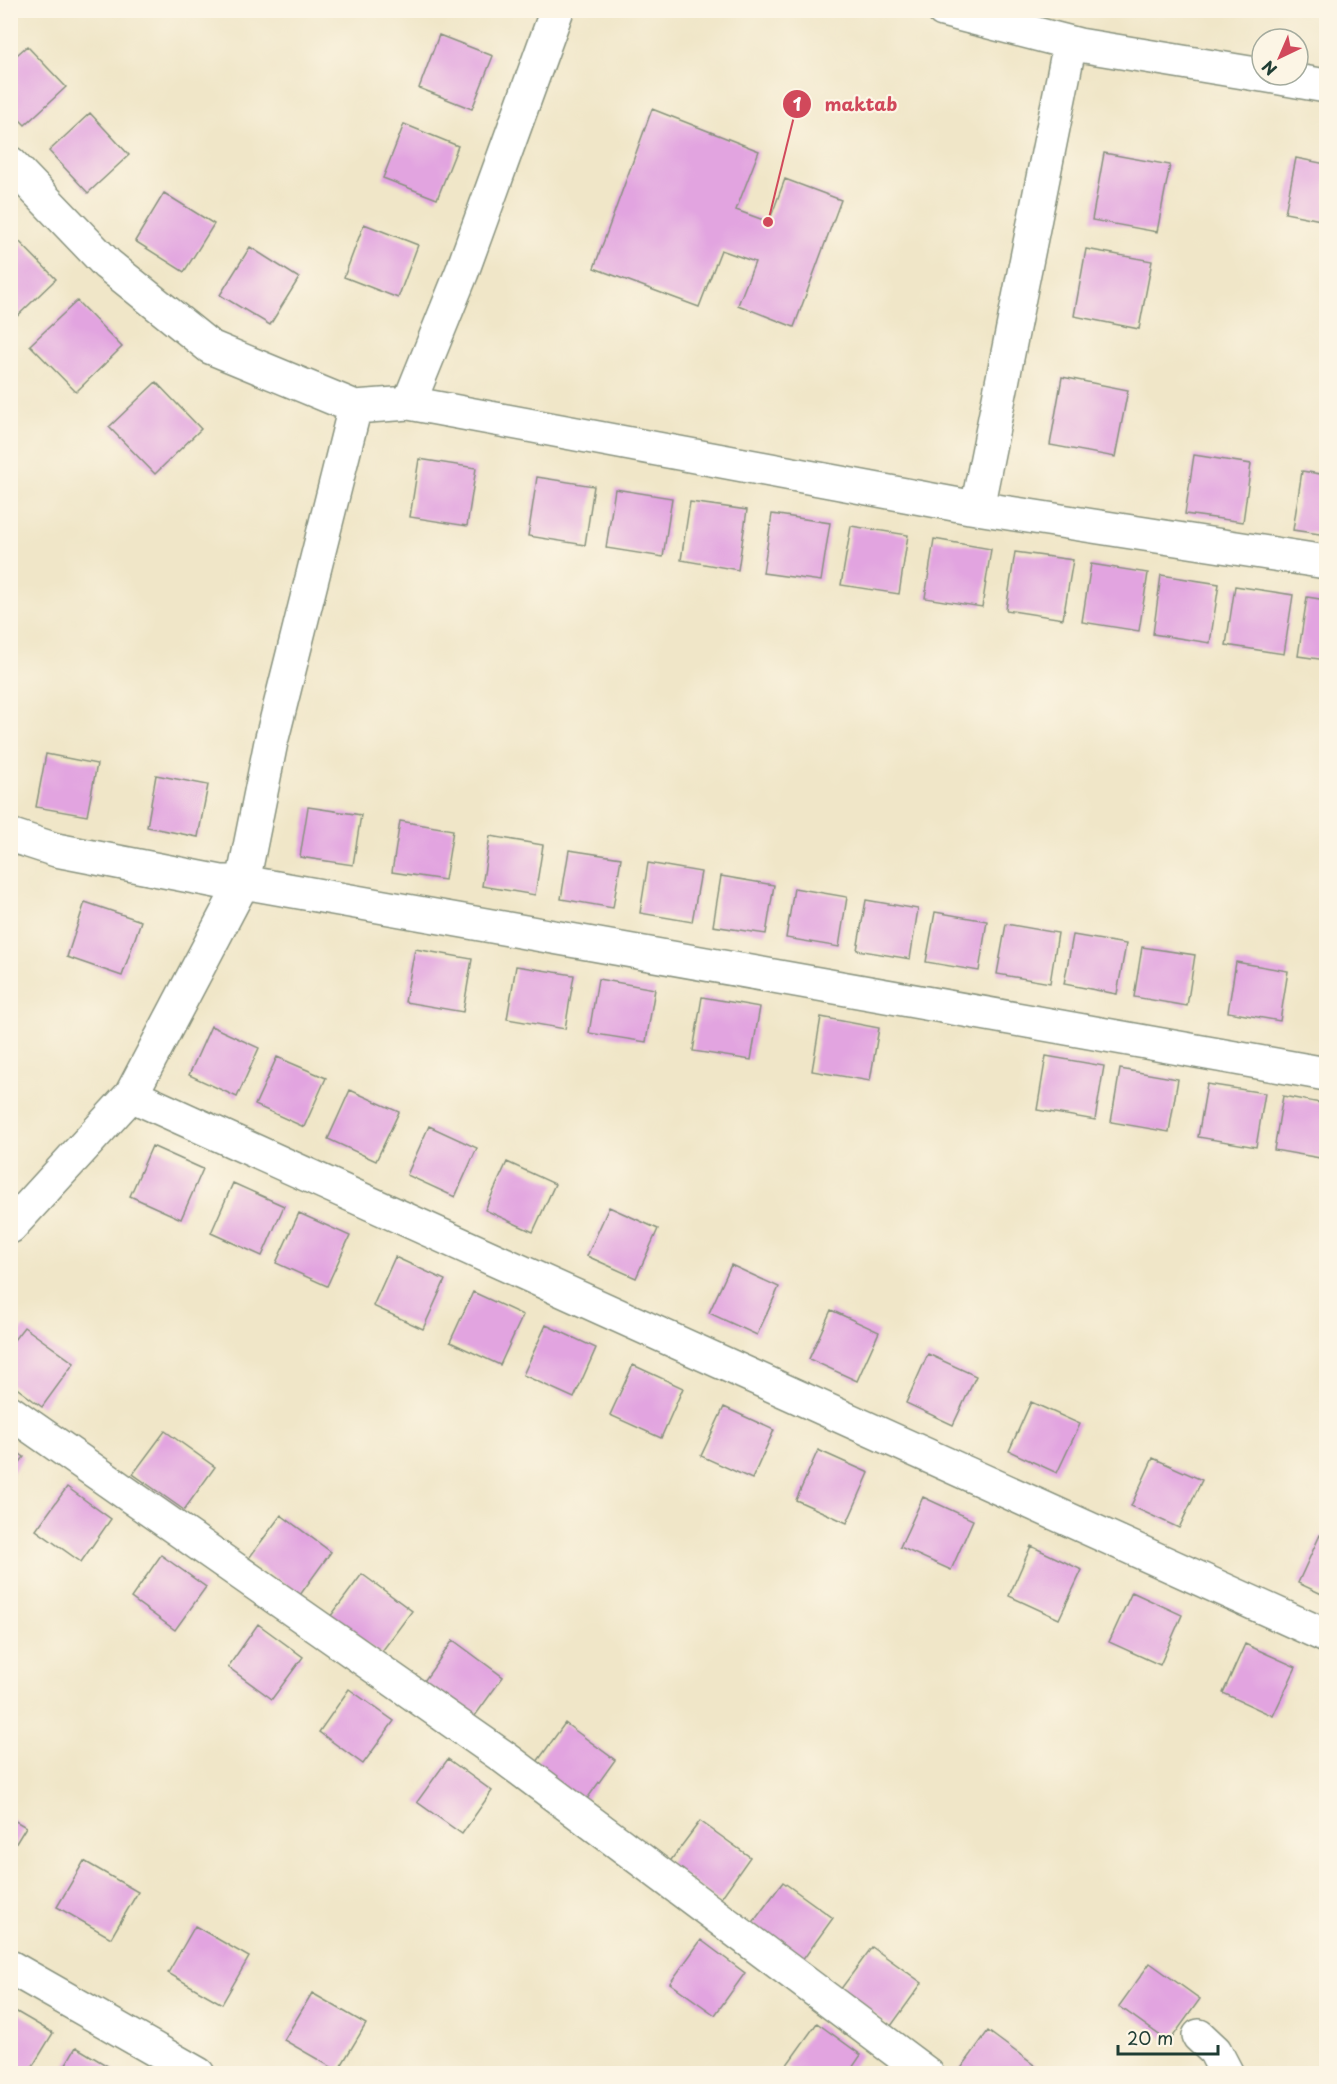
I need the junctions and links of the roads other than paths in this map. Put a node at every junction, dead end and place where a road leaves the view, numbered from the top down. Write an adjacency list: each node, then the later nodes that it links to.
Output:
1 (557, 10): 8 (lane)
2 (943, 10): 3 (lane)
3 (1070, 43): 4 (lane); 10 (lane)
4 (1250, 73)
5 (1310, 83): 6 (lane)
6 (1326, 86)
7 (10, 163): 9 (lane)
8 (409, 404): 9 (lane); 10 (lane)
9 (355, 407): 13 (lane)
10 (977, 508): 11 (lane)
11 (1326, 562)
12 (10, 835): 13 (lane)
13 (243, 882): 14 (lane); 15 (lane)
14 (1326, 1074)
15 (131, 1095): 16 (lane); 18 (lane)
16 (10, 1227)
17 (10, 1412): 22 (lane)
18 (1326, 1636)
19 (10, 1967): 21 (lane)
20 (1199, 2036): 23 (lane)
21 (198, 2073)
22 (927, 2073)
23 (1227, 2073)

